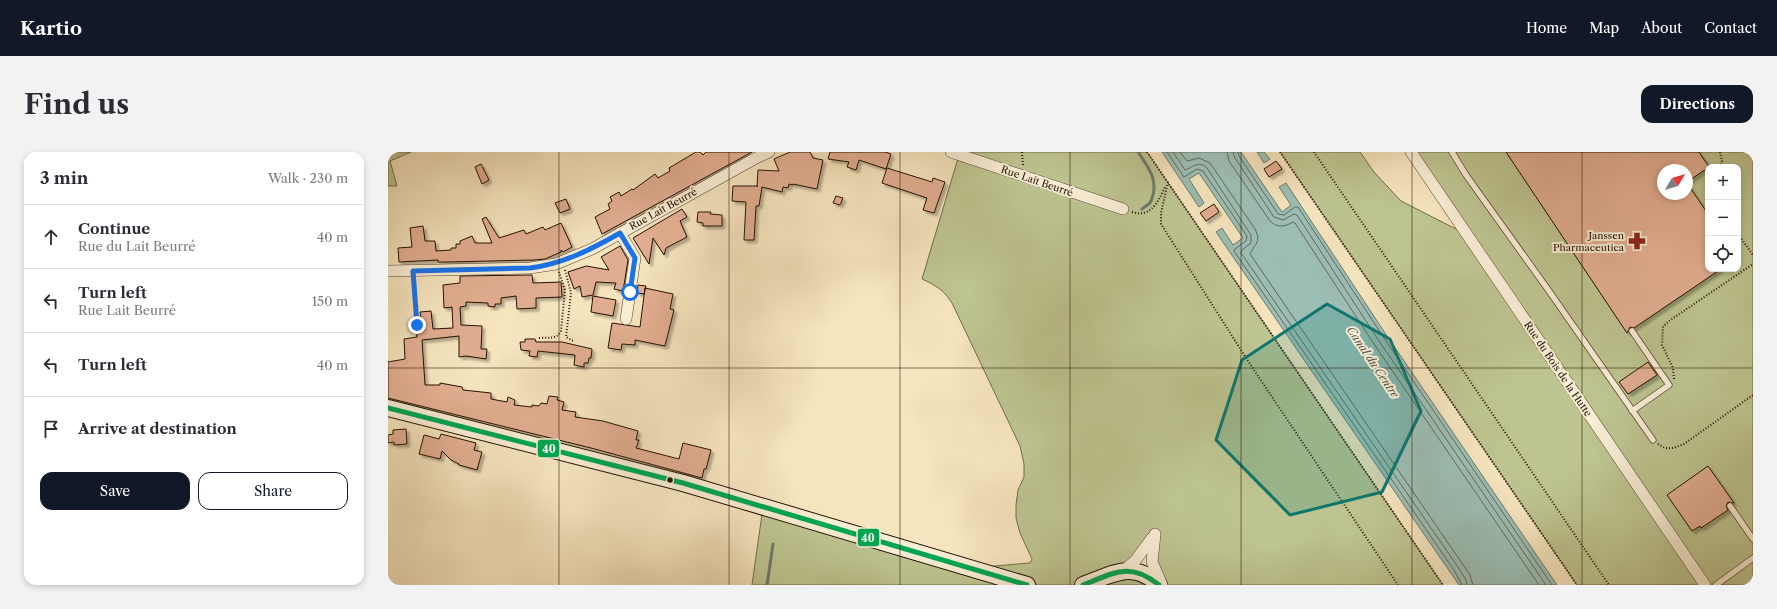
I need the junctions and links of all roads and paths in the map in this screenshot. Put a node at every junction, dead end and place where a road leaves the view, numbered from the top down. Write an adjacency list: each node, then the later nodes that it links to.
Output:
1 (769, 152): 12 (street, Rue Lait Beurré)
2 (951, 152): 11 (street, Rue Lait Beurré)
3 (1147, 152): 10 (path)
4 (1280, 152): 40 (path)
5 (1314, 152): 41 (path)
6 (1411, 152): 42 (street, Rue du Bois de la Hutte)
7 (1452, 152): 27 (lane)
8 (1720, 152): 9 (path)
9 (1721, 164)
10 (1168, 182): 11 (path); 38 (path); 39 (path)
11 (1123, 209)
12 (620, 233): 15 (street, Rue Lait Beurré); 19 (street)
13 (1739, 236): 14 (path)
14 (1753, 255)
15 (559, 262): 18 (street, Rue Lait Beurré); 22 (path); 23 (path)
16 (1753, 264): 24 (path)
17 (388, 271): 18 (street, Rue Lait Beurré)
18 (413, 271): 20 (path)
19 (626, 319)
20 (417, 325)
21 (1632, 331): 24 (lane)
22 (539, 338)
23 (572, 341)
24 (1670, 385): 27 (lane)
25 (1753, 395): 28 (path)
26 (388, 408): 34 (street)
27 (1632, 411): 28 (lane)
28 (1653, 440)
29 (1730, 506): 30 (lane)
30 (1753, 538)
31 (1753, 558): 43 (lane)
32 (1123, 570): 33 (street); 36 (street); 37 (street)
33 (1096, 582): 35 (street)
34 (1027, 585)
35 (1083, 585)
36 (1159, 585)
37 (1162, 585)
38 (1398, 585)
39 (1443, 585)
40 (1576, 585)
41 (1609, 585)
42 (1705, 585)
43 (1716, 585)

